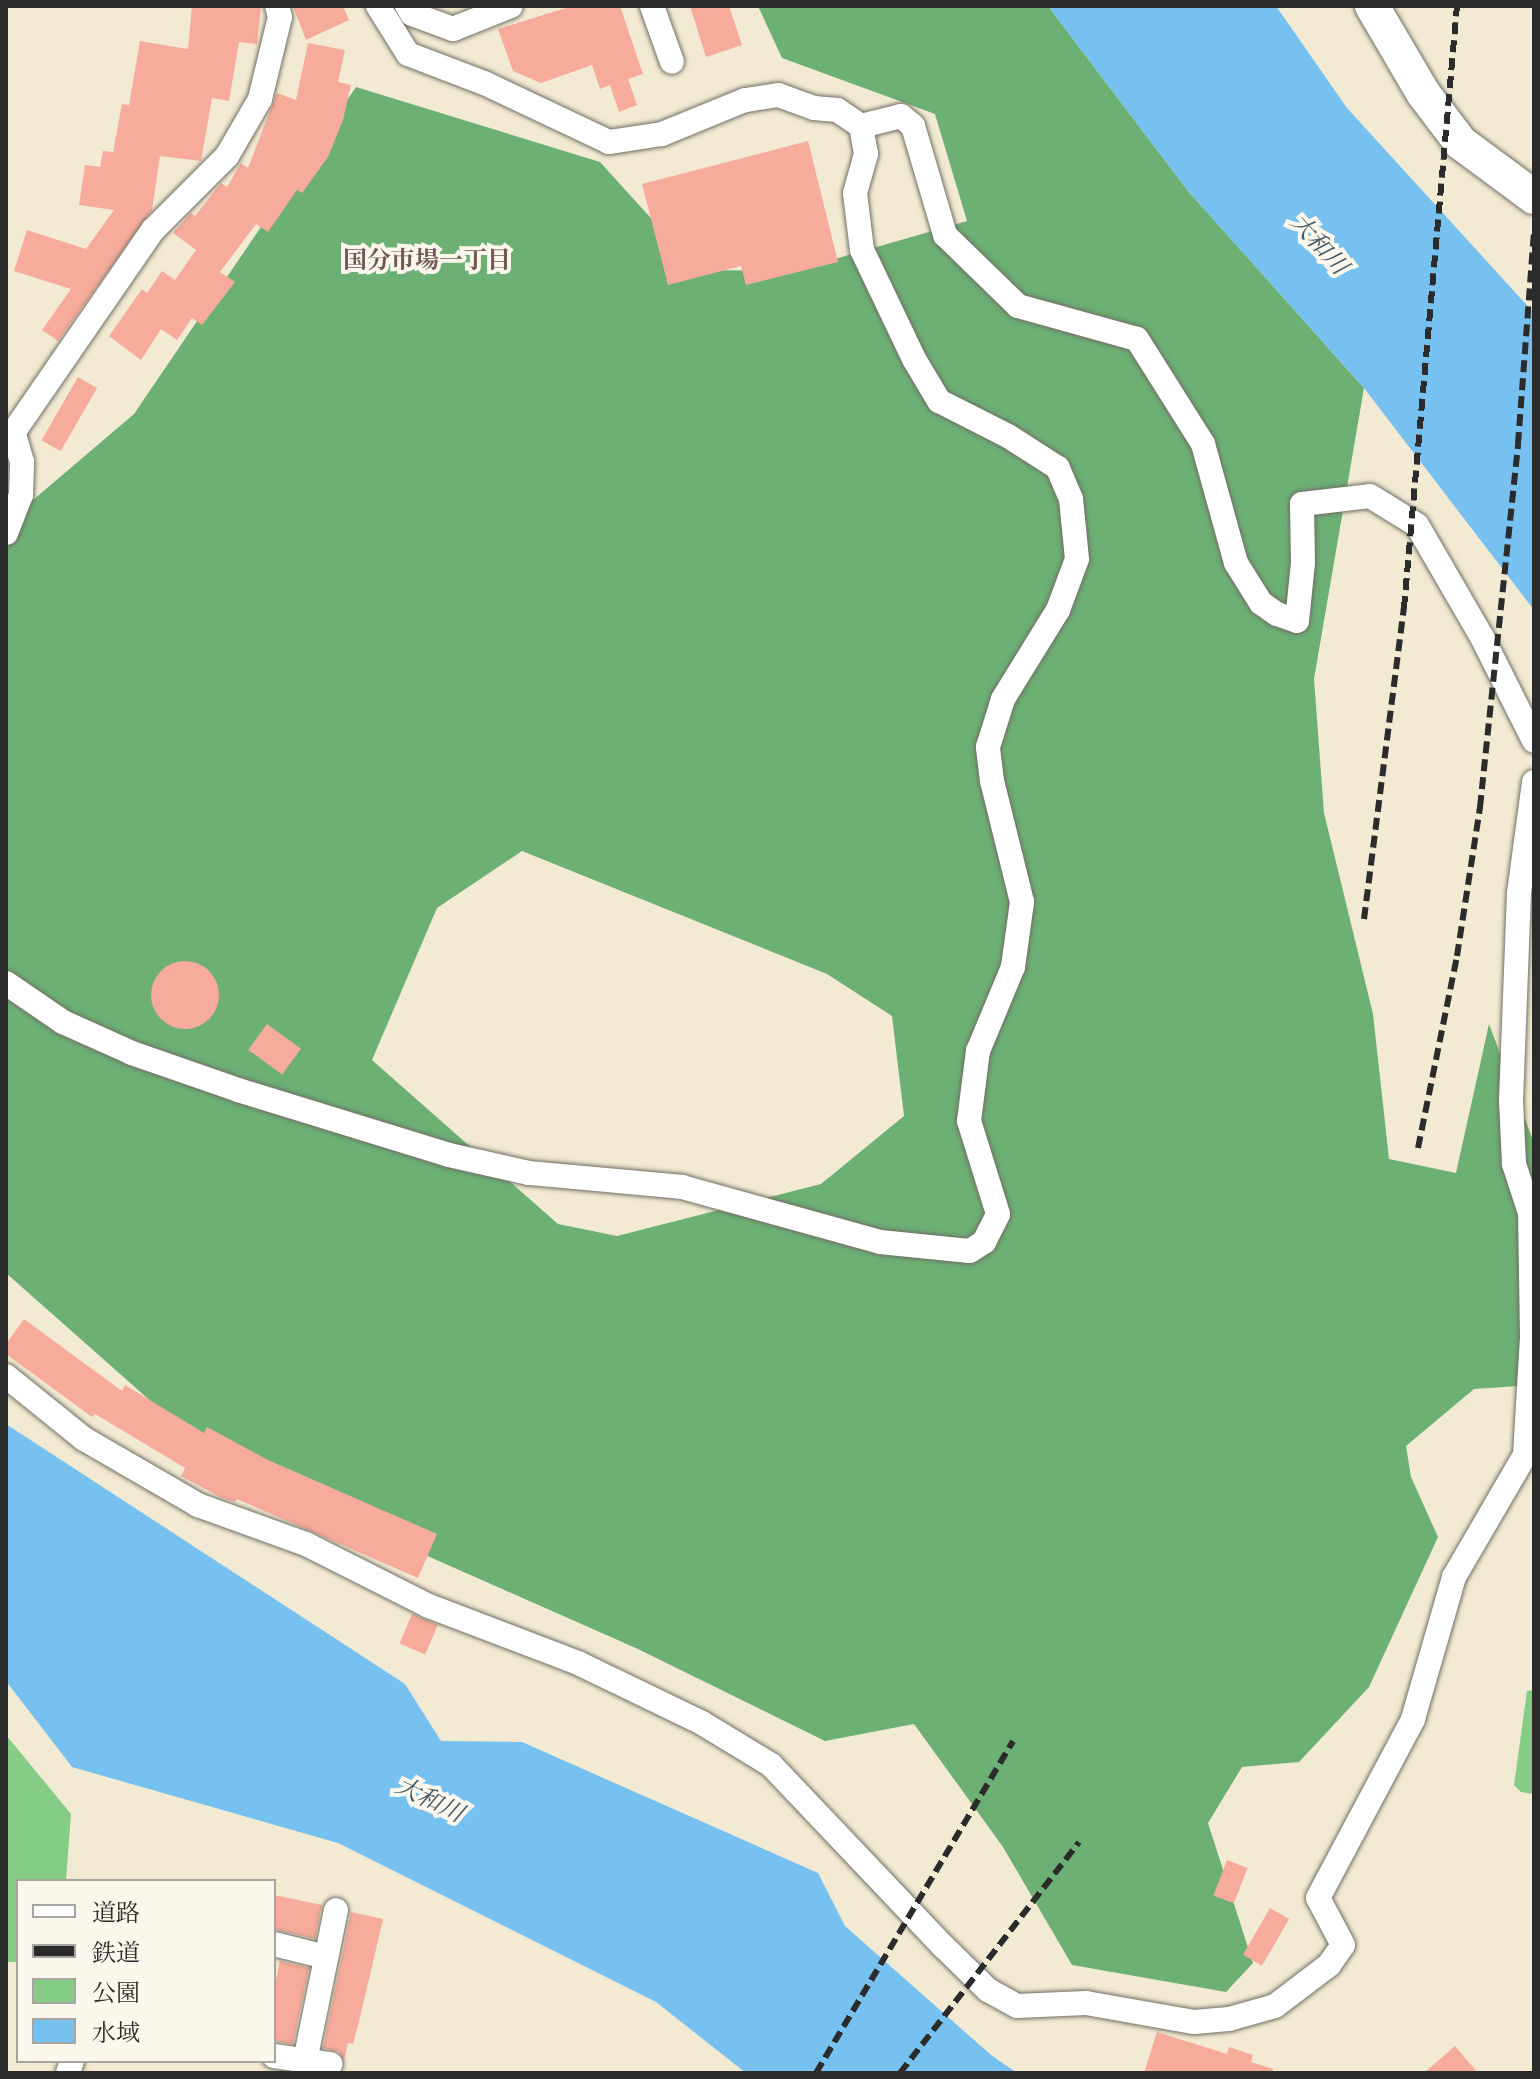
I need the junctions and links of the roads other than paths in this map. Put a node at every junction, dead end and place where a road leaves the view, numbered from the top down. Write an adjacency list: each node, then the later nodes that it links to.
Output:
1 (277, 6): 10 (street)
2 (378, 6): 8 (street)
3 (407, 6): 4 (street)
4 (511, 6)
5 (652, 6): 7 (street)
6 (1372, 6): 9 (main road)
7 (672, 62)
8 (861, 126): 12 (street); 14 (street)
9 (1534, 197)
10 (10, 438): 11 (street)
11 (6, 533)
12 (1534, 741)
13 (1534, 782): 15 (street)
14 (6, 983)
15 (6, 1376)
16 (336, 1910): 18 (street)
17 (276, 1944): 18 (street)
18 (326, 1957): 20 (street)
19 (276, 2056): 20 (street)
20 (305, 2061): 21 (street)
21 (330, 2064)

